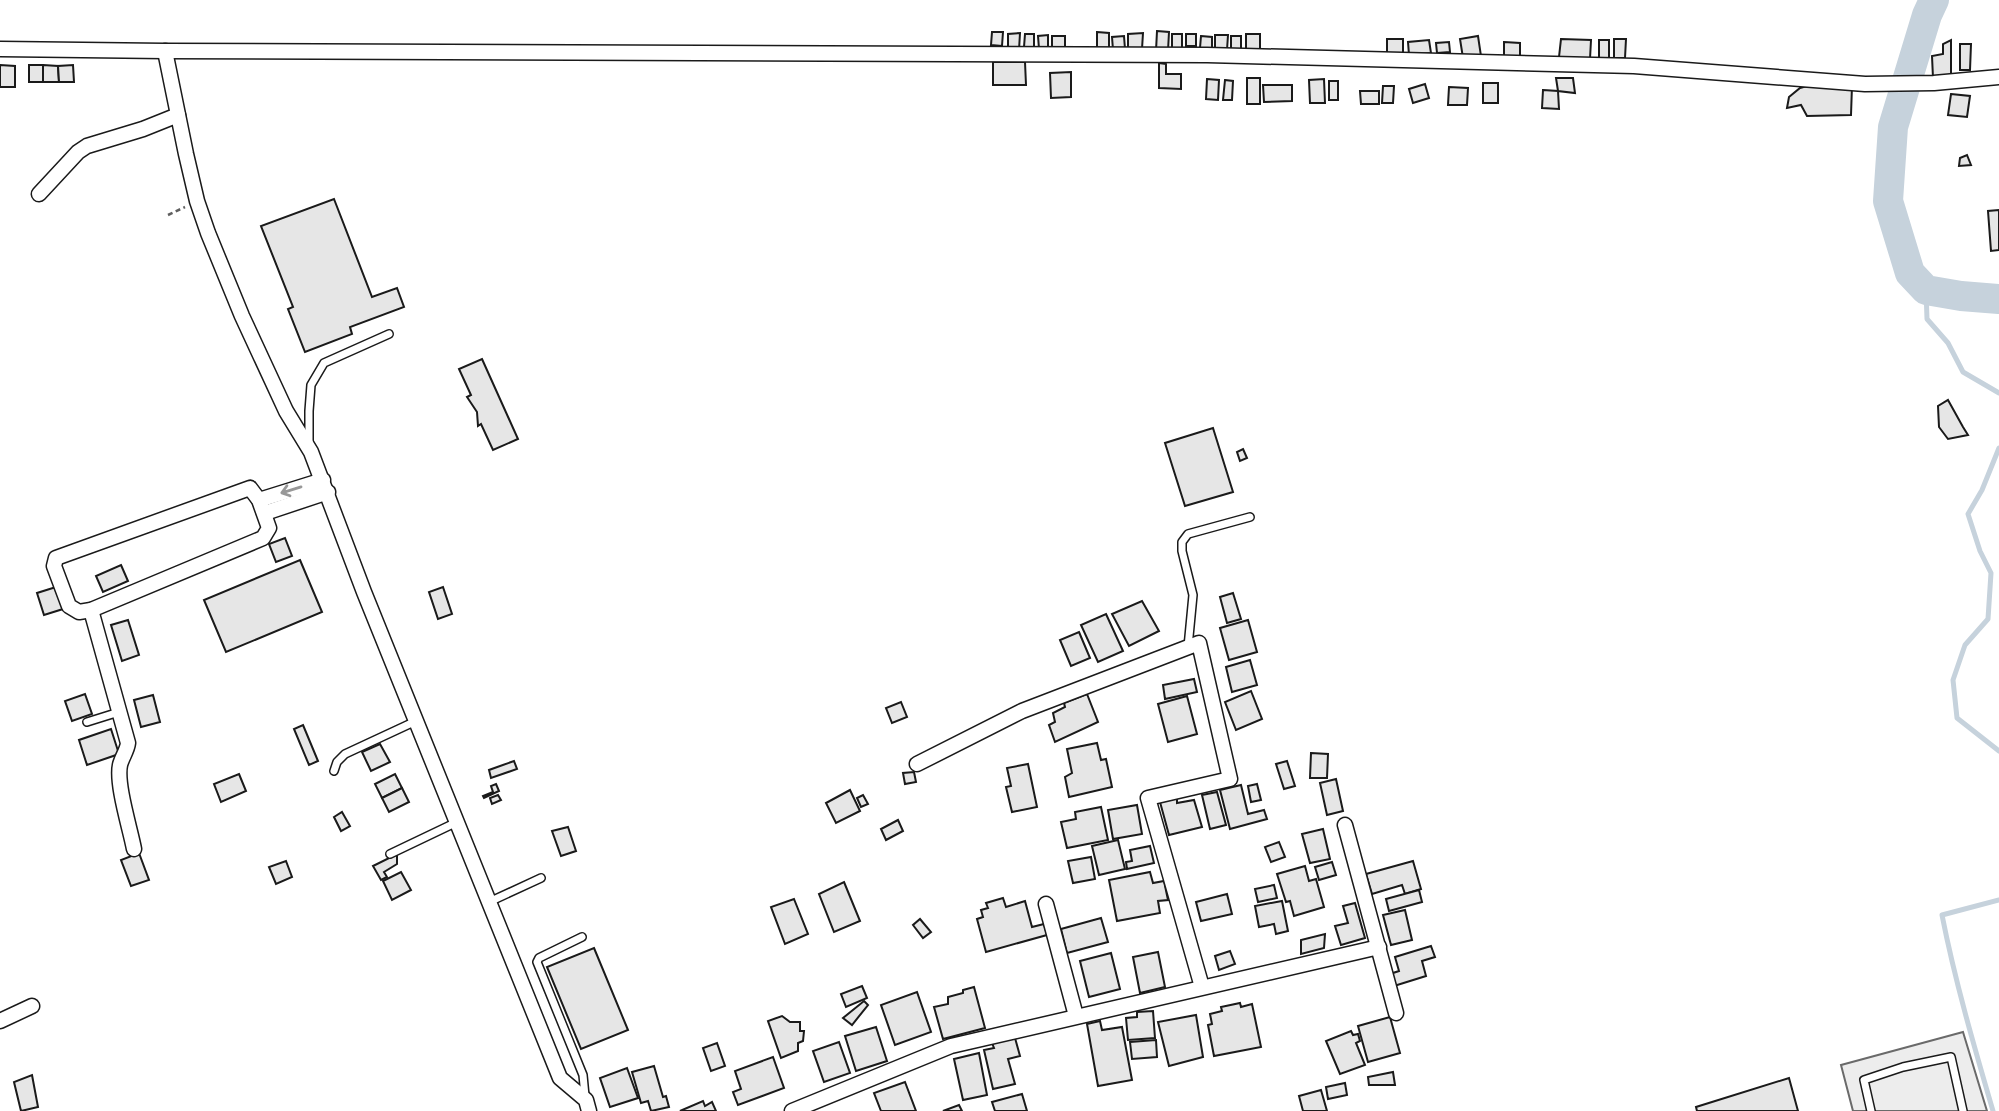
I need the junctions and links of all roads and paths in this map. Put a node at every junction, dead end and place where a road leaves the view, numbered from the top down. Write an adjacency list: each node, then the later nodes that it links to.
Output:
1 (0, 48): 2 (street)
2 (165, 51): 3 (street); 4 (street)
3 (1999, 77)
4 (178, 115): 5 (street); 7 (street)
5 (39, 194)
6 (389, 334): 7 (lane)
7 (312, 452): 8 (street)
8 (325, 486): 9 (street); 14 (street)
9 (262, 507): 11 (street); 11 (street)
10 (1250, 517): 12 (lane)
11 (91, 610): 13 (street)
12 (1188, 648): 16 (street); 27 (street)
13 (119, 712): 15 (lane); 20 (street)
14 (417, 721): 17 (lane); 18 (street)
15 (87, 722)
16 (917, 764)
17 (334, 771)
18 (457, 822): 21 (lane); 23 (street)
19 (1345, 825): 26 (street)
20 (134, 849)
21 (390, 855)
22 (541, 878): 23 (lane)
23 (489, 902): 32 (street)
24 (1046, 904): 30 (street)
25 (582, 937): 32 (lane)
26 (1379, 947): 27 (street); 29 (street)
27 (1202, 987): 30 (street)
28 (32, 1006): 31 (street)
29 (1396, 1013)
30 (1076, 1017): 33 (street)
31 (0, 1021)
32 (587, 1105)
33 (792, 1111)
34 (1871, 1111): 35 (lane)
35 (1963, 1111)

